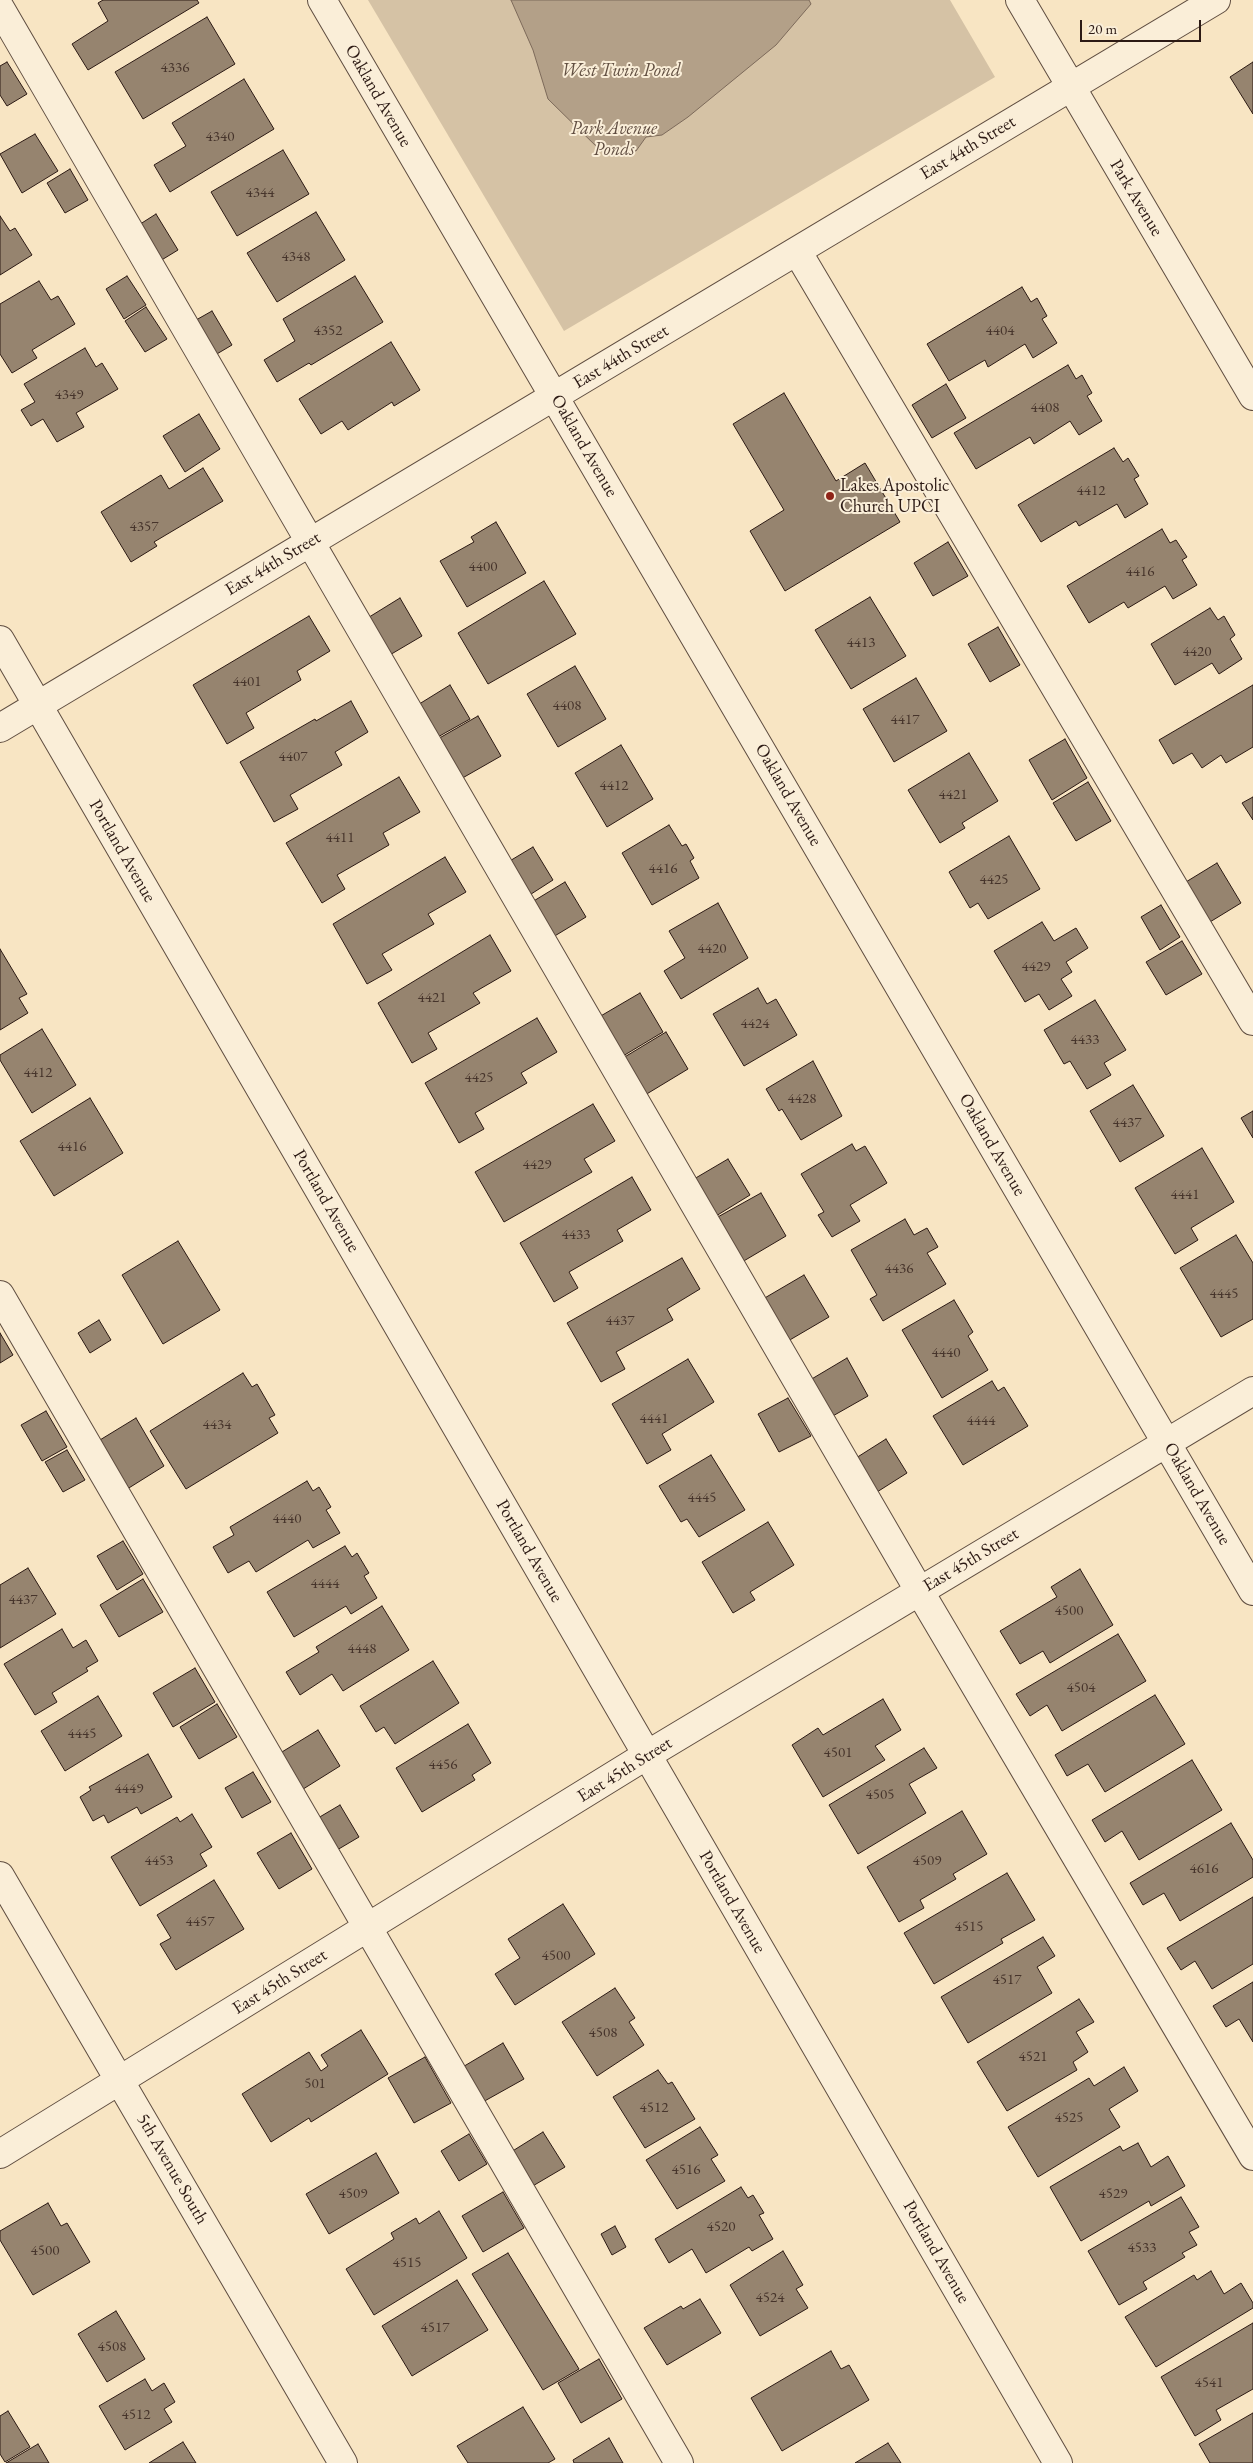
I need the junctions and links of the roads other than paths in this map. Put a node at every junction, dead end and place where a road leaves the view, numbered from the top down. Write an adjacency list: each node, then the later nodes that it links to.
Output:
1 (322, 0): 8 (street, Oakland Avenue)
2 (1020, 0): 5 (street, Park Avenue)
3 (1216, 0): 5 (street, East 44th Street)
4 (0, 8): 9 (street)
5 (1071, 87): 6 (street, East 44th Street); 7 (street, Park Avenue)
6 (797, 251): 8 (street, East 44th Street); 13 (street)
7 (1253, 396)
8 (555, 397): 9 (street, East 44th Street); 16 (street, Oakland Avenue)
9 (310, 542): 11 (street, East 44th Street); 18 (street)
10 (0, 640): 11 (street, Portland Avenue)
11 (37, 705): 12 (street, East 44th Street); 19 (street, Portland Avenue)
12 (0, 728)
13 (1253, 1021)
14 (0, 1295): 21 (street)
15 (1253, 1391): 16 (street, East 45th Street)
16 (1167, 1442): 17 (street, Oakland Avenue); 18 (street, East 45th Street)
17 (1253, 1591)
18 (920, 1592): 19 (street, East 45th Street); 24 (street)
19 (648, 1755): 21 (street, East 45th Street); 27 (street, Portland Avenue)
20 (0, 1876): 22 (street, 5th Avenue South)
21 (369, 1926): 22 (street, East 45th Street); 26 (street)
22 (120, 2080): 23 (street, East 45th Street); 25 (street, 5th Avenue South)
23 (0, 2154)
24 (1253, 2156)
25 (343, 2463)
26 (680, 2463)
27 (1058, 2463)

